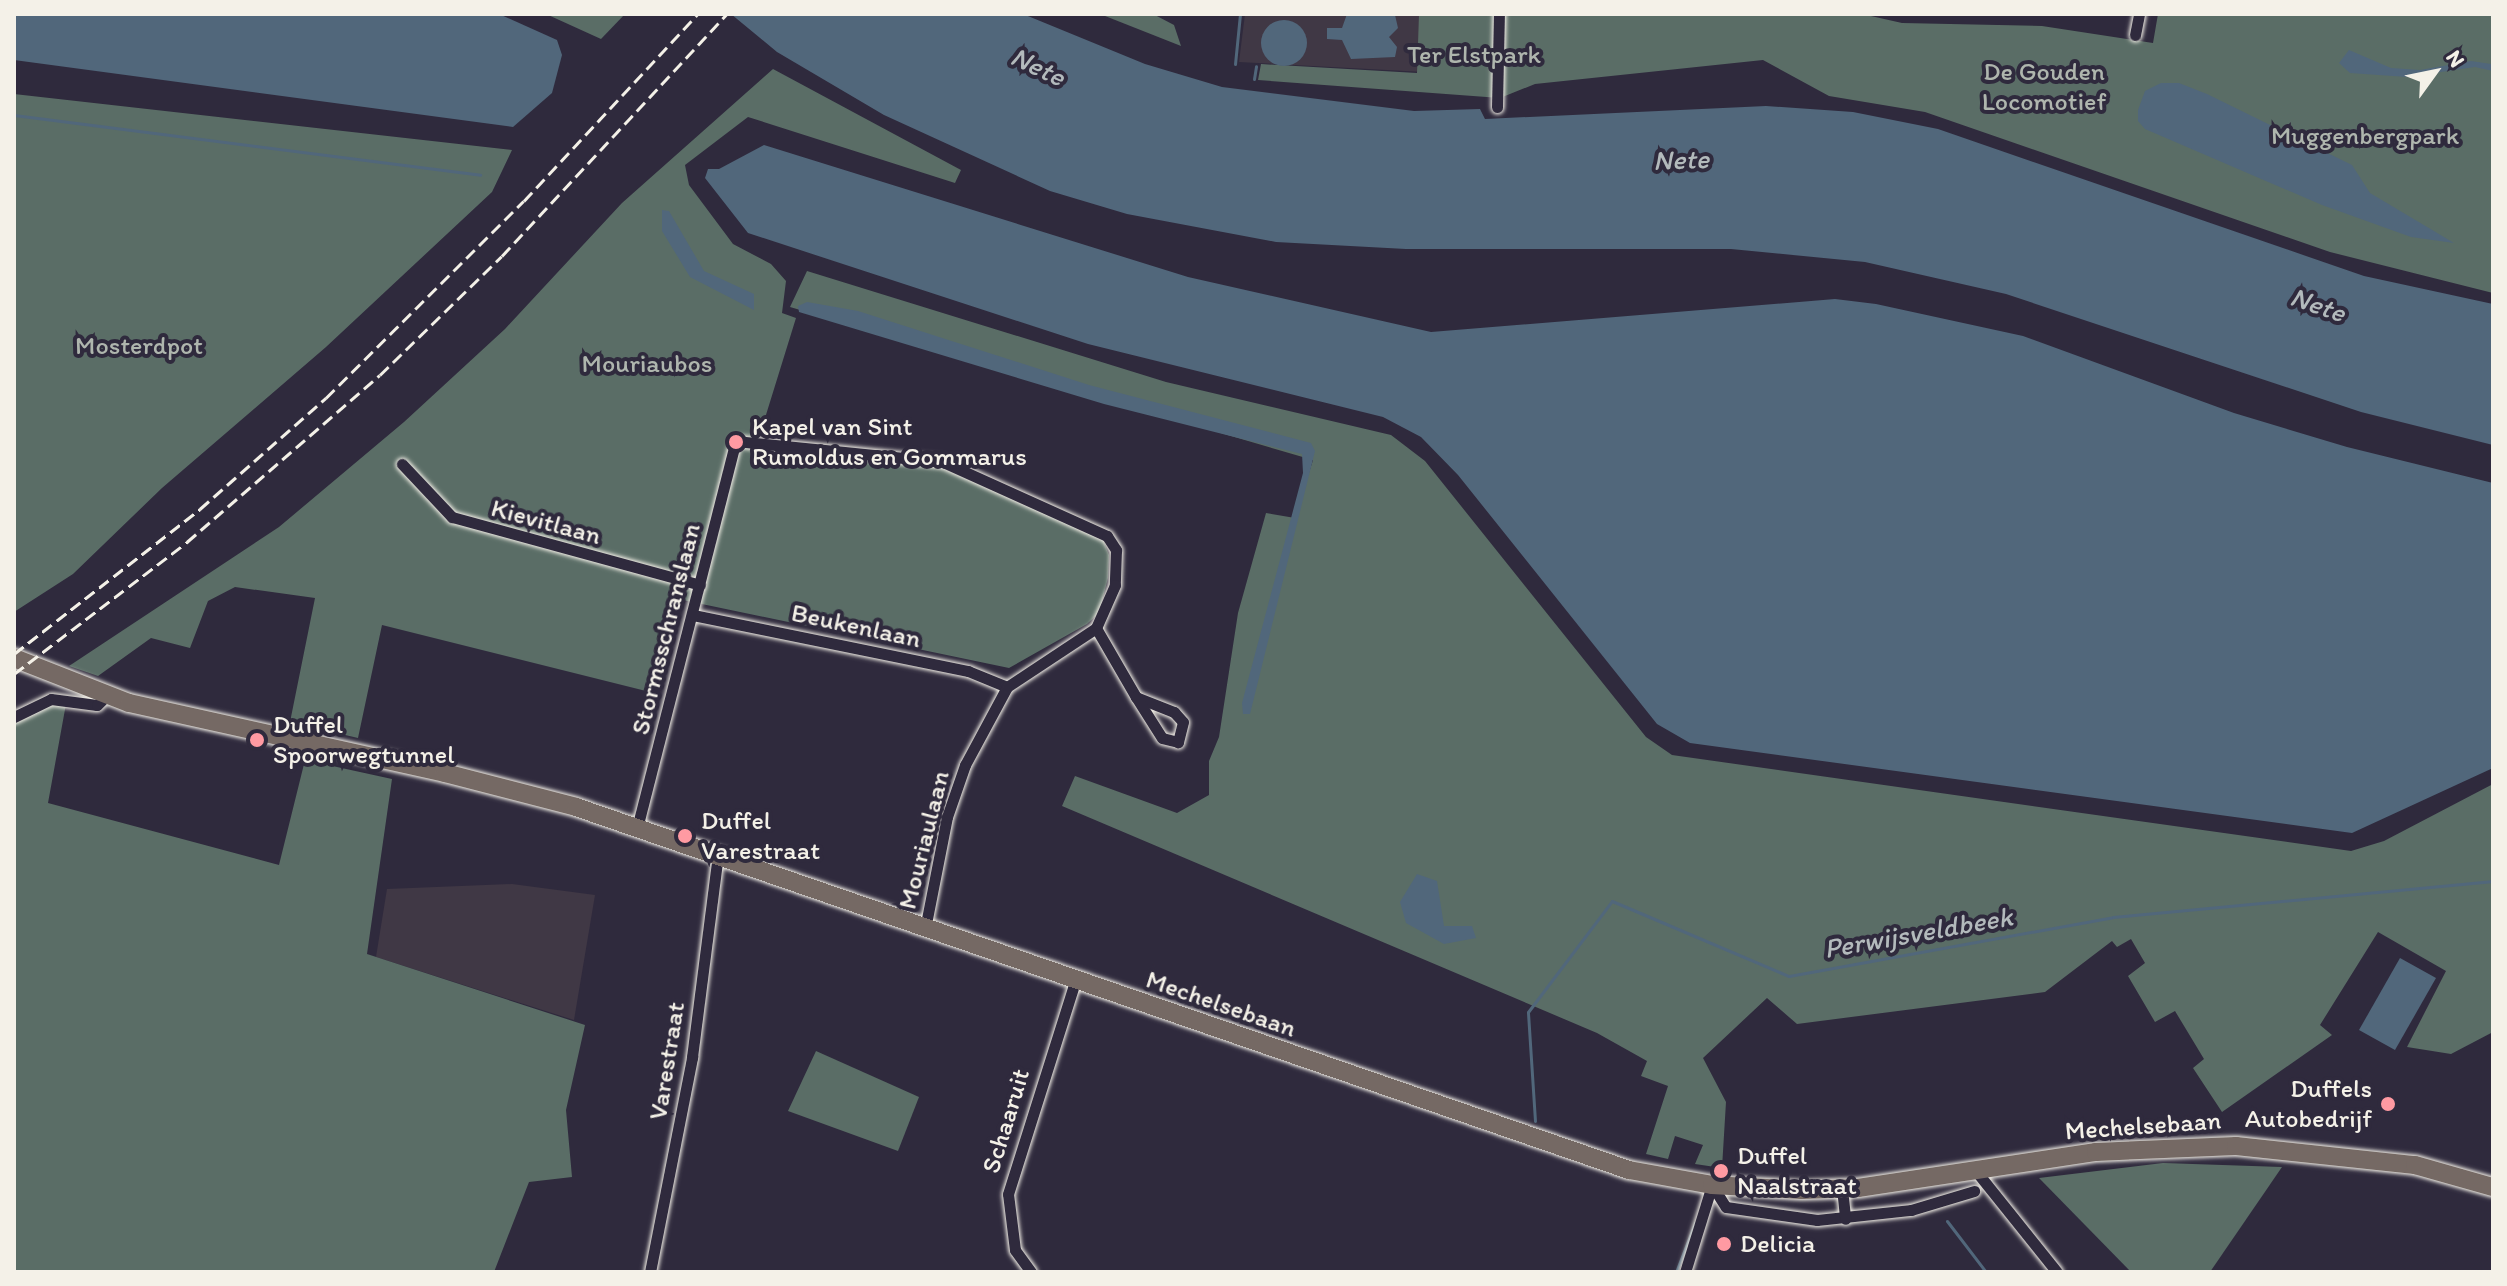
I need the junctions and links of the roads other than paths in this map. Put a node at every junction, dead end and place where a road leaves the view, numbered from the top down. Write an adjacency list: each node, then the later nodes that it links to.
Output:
1 (1499, 14): 4 (street)
2 (2139, 14): 3 (street)
3 (2135, 35)
4 (1497, 107)
5 (402, 464): 6 (street, Kievitlaan)
6 (700, 585): 7 (street, Stormsschranslaan); 8 (street, Stormsschranslaan)
7 (693, 615): 11 (street, Beukenlaan); 16 (street, Stormsschranslaan)
8 (1096, 628): 10 (street, Mouriaulaan); 14 (street)
9 (14, 658): 13 (main road)
10 (1022, 674): 11 (street); 12 (street, Mouriaulaan)
11 (993, 678): 12 (street, Beukenlaan)
12 (1007, 687): 18 (street, Mouriaulaan)
13 (106, 696): 15 (street); 16 (main road)
14 (1136, 697): 14 (street)
15 (14, 717)
16 (637, 828): 17 (main road, Mechelsebaan)
17 (718, 855): 18 (main road, Mechelsebaan); 26 (street, Varestraat)
18 (925, 929): 19 (main road, Mechelsebaan)
19 (1075, 981): 21 (main road, Mechelsebaan); 27 (street, Schaaruit)
20 (1976, 1171): 22 (main road, Mechelsebaan); 23 (main road, Mechelsebaan); 29 (street)
21 (1712, 1185): 23 (main road, Mechelsebaan); 25 (street); 28 (street)
22 (2493, 1187)
23 (1842, 1188): 25 (street)
24 (1974, 1191): 25 (street)
25 (1845, 1219)
26 (650, 1272)
27 (1031, 1272)
28 (1685, 1272)
29 (2057, 1272)

